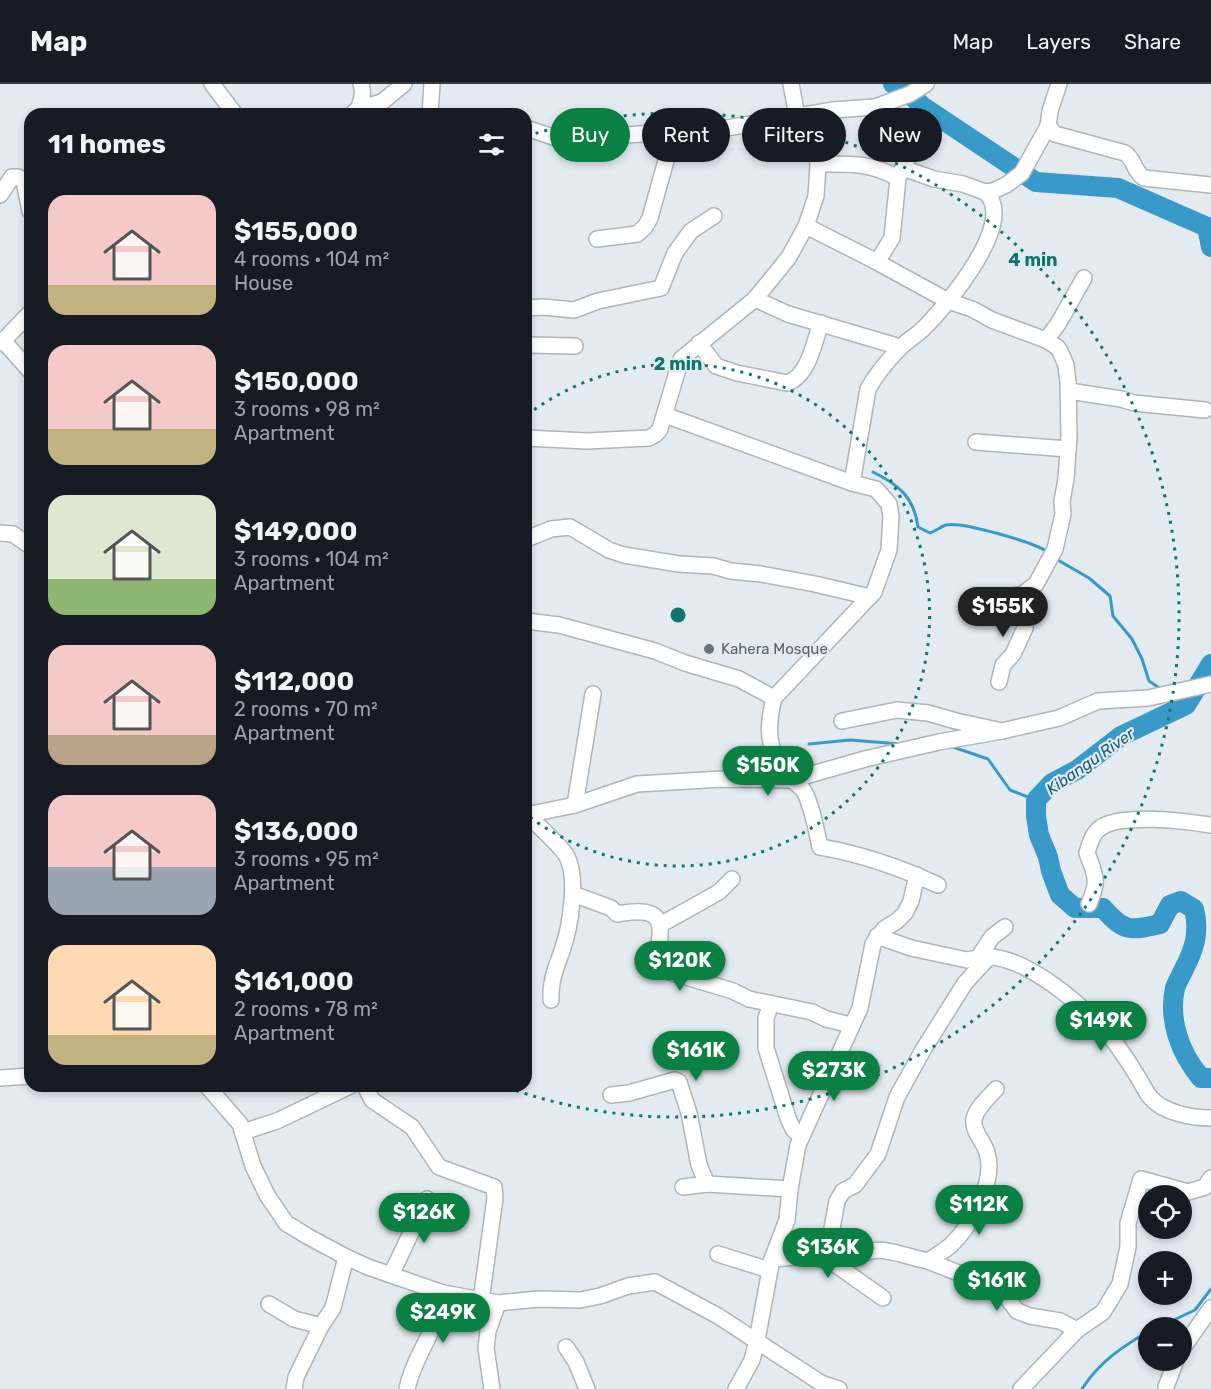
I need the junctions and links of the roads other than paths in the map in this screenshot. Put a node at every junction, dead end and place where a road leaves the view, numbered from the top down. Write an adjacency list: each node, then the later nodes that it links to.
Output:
1 (212, 84): 9 (street)
2 (361, 84): 10 (street)
3 (404, 84): 11 (street)
4 (432, 84): 12 (street)
5 (791, 84): 13 (street)
6 (926, 84): 8 (street)
7 (1059, 84): 15 (street)
8 (875, 107): 14 (street); 20 (street)
9 (230, 108)
10 (358, 108)
11 (366, 108)
12 (430, 108)
13 (796, 108)
14 (846, 109)
15 (1048, 126): 22 (street); 23 (street)
16 (532, 130): 17 (street)
17 (642, 134)
18 (666, 162): 27 (street)
19 (818, 164): 20 (street); 26 (street)
20 (901, 173): 23 (street); 28 (street)
21 (24, 181): 24 (street)
22 (1211, 185)
23 (985, 192): 31 (street)
24 (0, 195)
25 (714, 216): 32 (street)
26 (806, 226): 28 (street); 30 (street)
27 (597, 238)
28 (877, 262): 31 (street)
29 (1084, 278): 35 (street)
30 (755, 299): 34 (street); 37 (street)
31 (948, 302): 35 (street); 40 (street)
32 (532, 307)
33 (24, 319): 36 (street)
34 (821, 323): 37 (street); 40 (street)
35 (1046, 340): 42 (street)
36 (1, 342): 41 (street)
37 (699, 343): 44 (street)
38 (532, 345): 39 (street)
39 (575, 346)
40 (900, 347): 48 (street)
41 (24, 365)
42 (1069, 391): 43 (street); 47 (street)
43 (1205, 410)
44 (665, 415): 45 (street); 48 (street)
45 (532, 438)
46 (976, 442): 47 (street)
47 (1068, 449): 52 (street)
48 (852, 483): 53 (street)
49 (0, 533): 51 (street)
50 (532, 537): 53 (street)
51 (24, 542)
52 (1023, 594): 54 (street); 56 (street)
53 (870, 597): 59 (street)
54 (975, 598)
55 (532, 622): 59 (street)
56 (999, 682)
57 (1211, 684): 61 (street)
58 (593, 694): 63 (street)
59 (774, 698): 62 (street)
60 (842, 721): 61 (street)
61 (1002, 731): 62 (street)
62 (791, 780): 63 (street); 67 (street)
63 (575, 805): 64 (street)
64 (532, 814)
65 (532, 820): 70 (street)
66 (1211, 825): 71 (street)
67 (917, 875): 69 (street); 74 (street)
68 (732, 879): 72 (street)
69 (938, 885)
70 (573, 894): 72 (street); 76 (street)
71 (1089, 904)
72 (660, 925): 77 (street)
73 (1005, 927): 75 (street)
74 (877, 936): 75 (street); 78 (street)
75 (984, 957): 86 (street); 97 (street)
76 (551, 1000)
77 (771, 1004): 78 (street); 88 (street)
78 (851, 1026): 88 (street)
79 (24, 1076): 80 (street)
80 (0, 1078)
81 (996, 1089): 96 (street)
82 (212, 1092): 87 (street)
83 (337, 1092): 87 (street)
84 (368, 1092): 102 (street)
85 (611, 1095): 90 (street)
86 (1211, 1118)
87 (243, 1132): 95 (street)
88 (801, 1137): 92 (street)
89 (1211, 1178): 107 (street)
90 (707, 1184): 91 (street); 92 (street)
91 (683, 1187)
92 (790, 1189): 98 (street)
93 (427, 1199): 99 (street)
94 (718, 1254): 98 (street)
95 (346, 1257): 99 (street); 106 (street)
96 (928, 1261): 97 (street); 107 (street)
97 (836, 1264): 98 (street); 101 (street)
98 (771, 1265): 109 (street)
99 (391, 1275): 100 (street)
100 (443, 1293): 102 (street); 115 (street)
101 (883, 1298)
102 (481, 1301): 103 (street)
103 (498, 1302): 109 (street); 116 (street)
104 (269, 1304): 106 (street)
105 (1211, 1308): 108 (street)
106 (321, 1326): 114 (street)
107 (1077, 1330): 119 (street)
108 (1192, 1335)
109 (757, 1340): 112 (street); 118 (street)
110 (566, 1347): 117 (street)
111 (1172, 1371): 113 (street)
112 (742, 1386)
113 (1166, 1387)
114 (294, 1389)
115 (407, 1389)
116 (492, 1389)
117 (587, 1389)
118 (839, 1389)
119 (1021, 1389)

